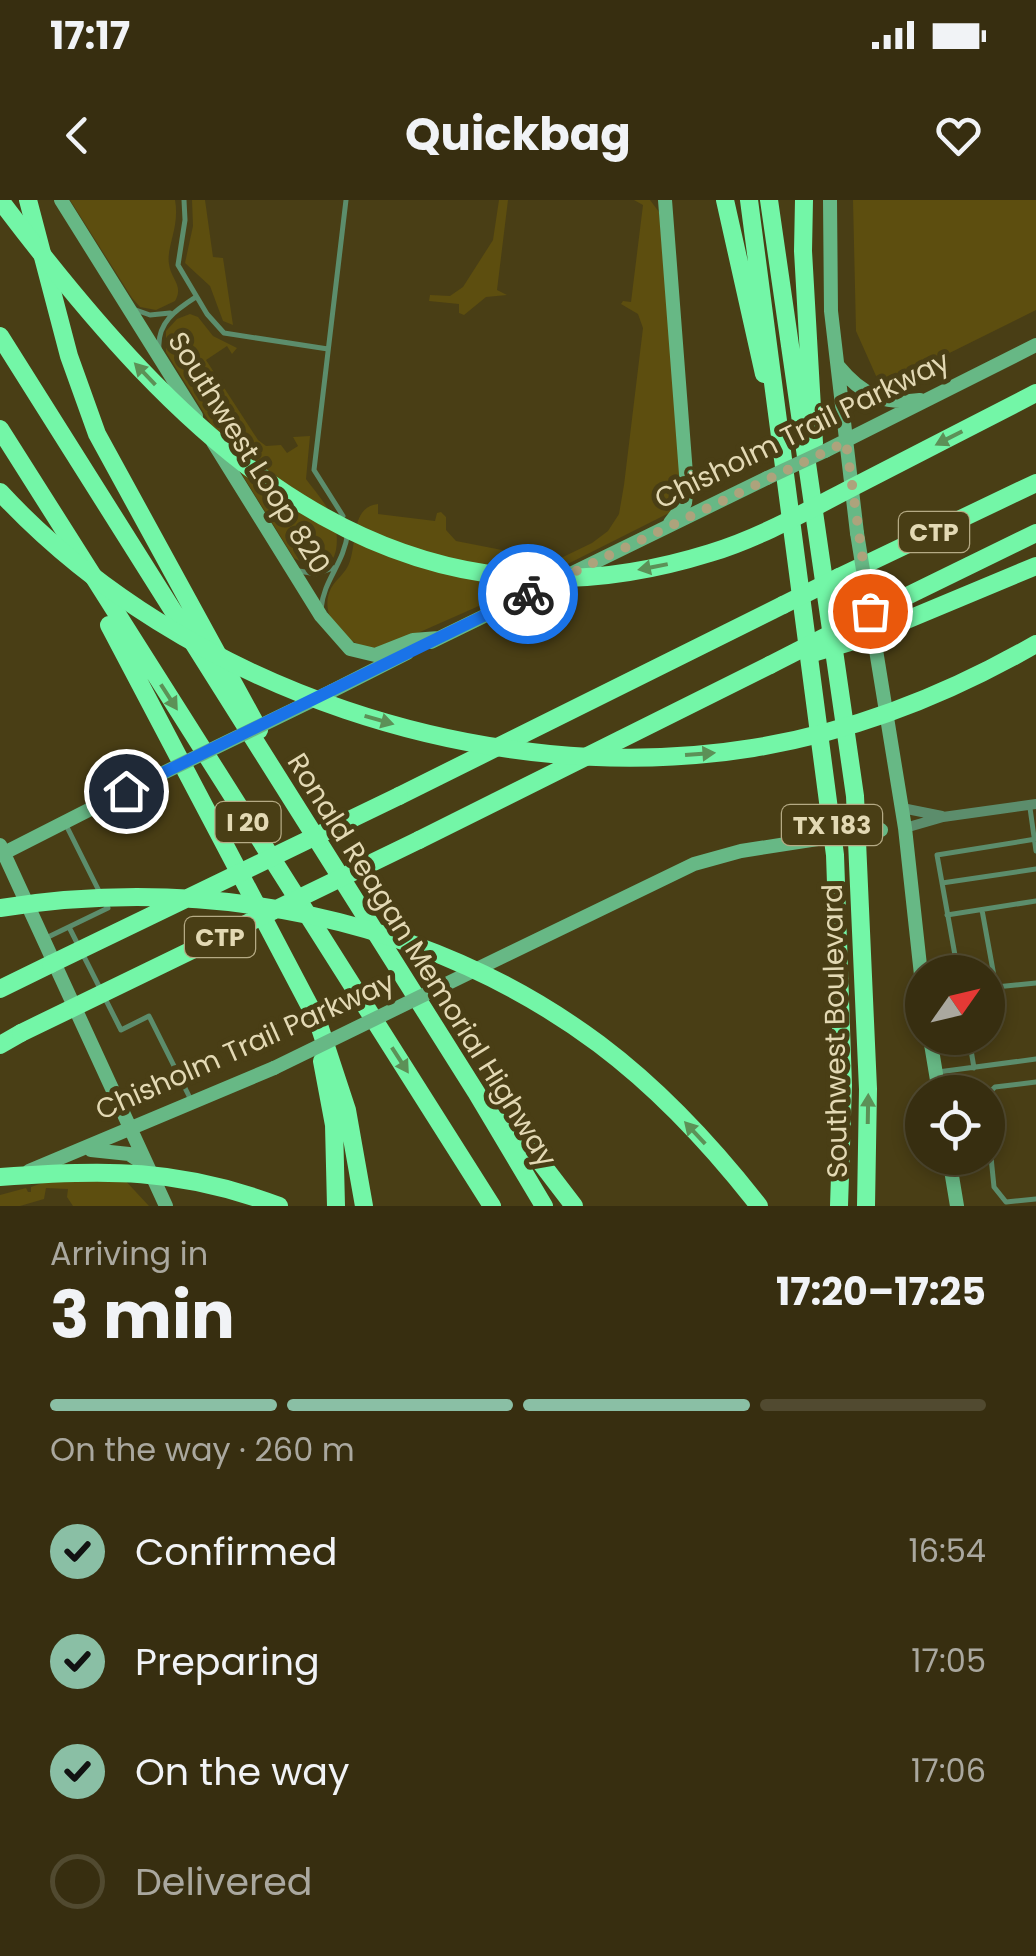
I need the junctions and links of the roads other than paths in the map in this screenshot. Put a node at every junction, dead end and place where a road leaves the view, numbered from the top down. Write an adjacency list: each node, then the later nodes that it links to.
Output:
1 (0, 200): 20 (highway, one-way to 1, bridge)
2 (28, 200): 38 (highway)
3 (61, 200): 13 (main road, Southwest Loop 820)
4 (184, 200): 12 (lane)
5 (346, 200): 17 (lane)
6 (665, 200): 28 (main road)
7 (725, 200): 24 (highway)
8 (749, 200): 24 (highway, Southwest Boulevard / TX 183)
9 (769, 200): 30 (highway, Southwest Boulevard / TX 183)
10 (804, 200): 30 (highway)
11 (830, 200): 19 (main road)
12 (196, 297): 14 (lane); 17 (lane)
13 (127, 305): 14 (lane); 18 (main road, Southwest Loop 820)
14 (173, 312): 18 (lane)
15 (0, 336): 38 (highway, Ronald Reagan Memorial Highway / I 20)
16 (1036, 345): 21 (main road, Chisholm Trail Parkway)
17 (328, 349): 31 (lane)
18 (162, 362): 33 (main road, Southwest Loop 820)
19 (837, 365): 21 (main road); 23 (main road)
20 (1036, 393)
21 (930, 399): 23 (main road, Chisholm Trail Parkway)
22 (0, 429): 27 (highway, I 20)
23 (846, 442): 28 (main road, Chisholm Trail Parkway, bridge); 35 (main road, bridge)
24 (783, 447): 90 (highway, Southwest Boulevard / TX 183)
25 (1034, 484): 58 (highway, CTP, bridge)
26 (0, 492): 37 (highway, one-way to 37, bridge)
27 (60, 526): 63 (highway); 86 (highway, I 20, one-way to 86)
28 (666, 527): 36 (main road, Chisholm Trail Parkway)
29 (1036, 533): 35 (highway, CTP)
30 (820, 538): 91 (highway, Southwest Boulevard / TX 183, one-way to 30)
31 (339, 566): 33 (lane); 34 (lane)
32 (1036, 566): 35 (highway)
33 (290, 568): 34 (main road, Southwest Loop 820)
34 (321, 616): 36 (main road, Southwest Loop 820)
35 (865, 636): 40 (main road); 64 (highway, CTP, bridge)
36 (439, 638): 42 (main road, Chisholm Trail Parkway, bridge)
37 (1036, 644)
38 (267, 764): 73 (highway, Ronald Reagan Memorial Highway / I 20)
39 (1033, 804): 41 (street); 44 (lane)
40 (902, 808): 41 (street); 43 (main road)
41 (943, 817): 43 (street)
42 (65, 822): 45 (main road, Chisholm Trail Parkway); 53 (lane)
43 (905, 828): 55 (main road); 74 (main road, Chisholm Trail Parkway, bridge)
44 (1035, 839): 46 (lane); 48 (lane)
45 (1, 851): 54 (main road)
46 (1036, 851)
47 (1036, 869): 48 (lane)
48 (942, 883): 52 (lane)
49 (1036, 902): 51 (lane)
50 (0, 908): 89 (highway, one-way to 50, bridge)
51 (982, 910): 52 (lane); 57 (lane)
52 (948, 915): 56 (lane)
53 (68, 928): 54 (lane); 74 (lane)
54 (44, 940): 75 (main road)
55 (918, 955)
56 (955, 955)
57 (990, 955)
58 (50, 964): 59 (highway); 62 (highway, CTP)
59 (0, 977)
60 (1036, 983): 61 (lane)
61 (1005, 986)
62 (0, 989)
63 (302, 989): 84 (highway); 85 (highway)
64 (0, 1044)
65 (932, 1055): 69 (main road)
66 (972, 1055): 68 (lane)
67 (1036, 1059): 68 (lane)
68 (974, 1068): 69 (lane)
69 (935, 1072): 70 (main road)
70 (935, 1075)
71 (1036, 1082): 72 (lane)
72 (1005, 1086)
73 (476, 1092): 87 (highway, Ronald Reagan Memorial Highway / I 20); 88 (highway)
74 (192, 1103): 75 (main road, Chisholm Trail Parkway)
75 (131, 1130): 76 (main road, Chisholm Trail Parkway); 77 (main road)
76 (80, 1150): 77 (main road); 80 (main road, Chisholm Trail Parkway)
77 (148, 1166): 82 (main road)
78 (952, 1175): 92 (main road)
79 (993, 1175): 81 (lane)
80 (0, 1180): 83 (highway, bridge)
81 (1036, 1198)
82 (166, 1206)
83 (279, 1206)
84 (336, 1206)
85 (364, 1206)
86 (492, 1206)
87 (544, 1206)
88 (574, 1206)
89 (759, 1206)
90 (838, 1206)
91 (866, 1206)
92 (957, 1206)

